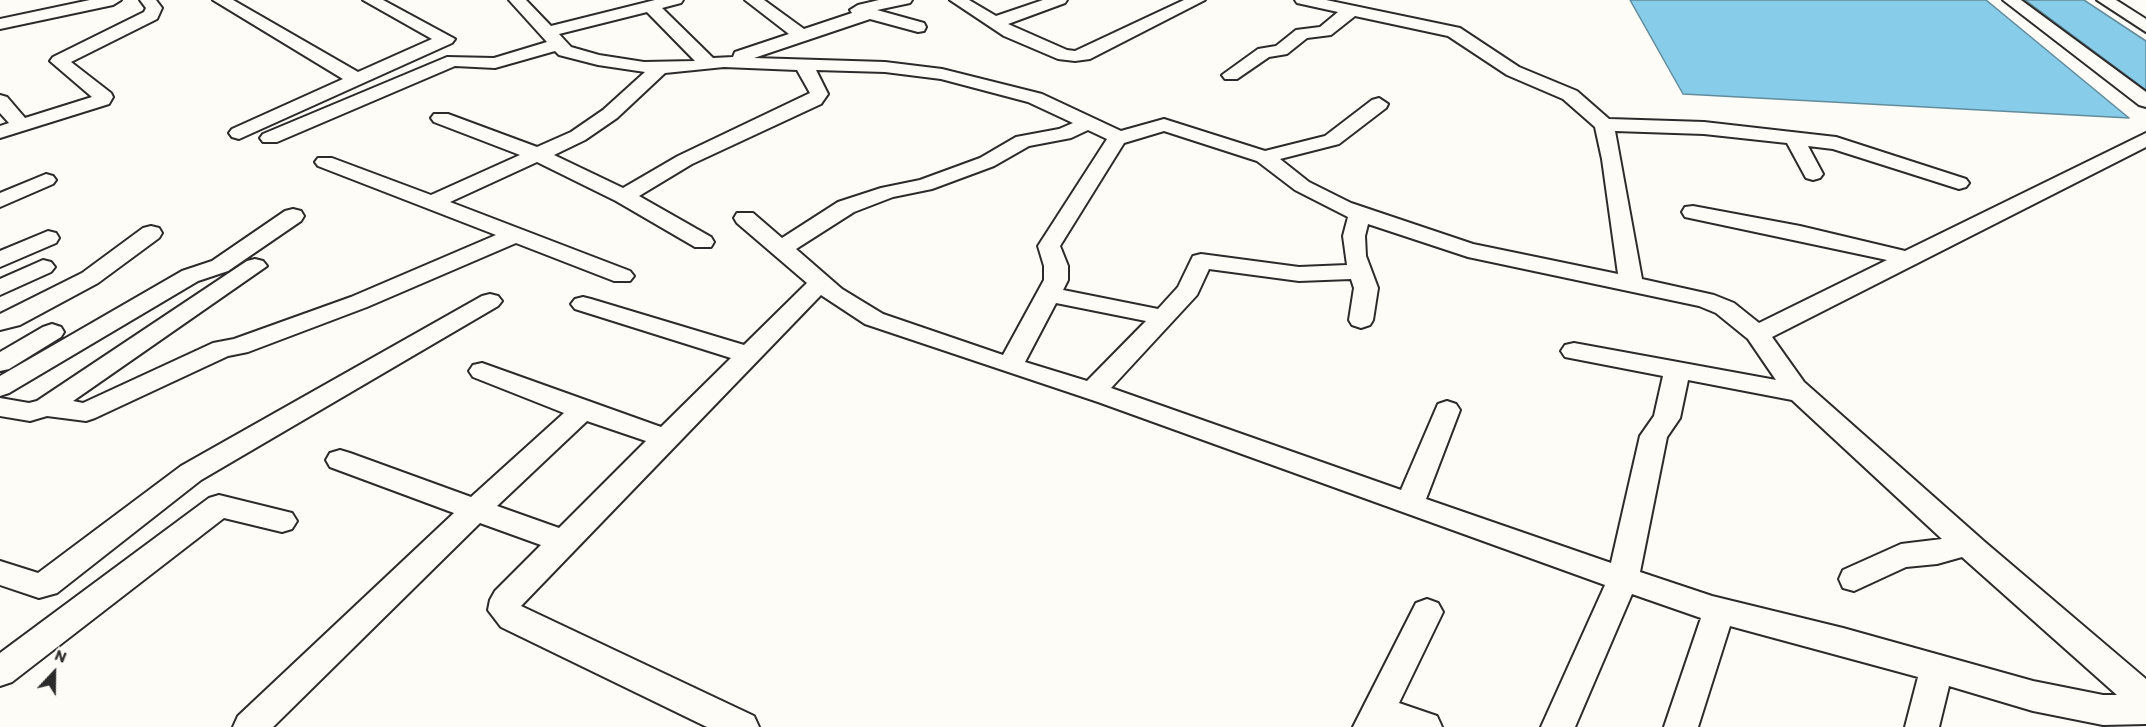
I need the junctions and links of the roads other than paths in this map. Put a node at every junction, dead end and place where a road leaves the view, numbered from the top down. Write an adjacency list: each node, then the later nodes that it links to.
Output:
1 (113, 0): 21 (street)
2 (148, 0): 36 (street)
3 (221, 0): 30 (street)
4 (371, 0): 30 (street)
5 (520, 0): 25 (street)
6 (675, 0): 15 (street)
7 (753, 0): 24 (street)
8 (904, 0): 17 (street)
9 (958, 0): 20 (street)
10 (1059, 0): 20 (street)
11 (1197, 0): 20 (street)
12 (1303, 0): 16 (street)
13 (2011, 0): 32 (street)
14 (2105, 0): 18 (street)
15 (650, 6): 25 (street); 26 (street)
16 (1352, 10): 29 (street); 37 (street)
17 (870, 13): 22 (street); 24 (street)
18 (2127, 14): 19 (street); 23 (street)
19 (2146, 16)
20 (994, 23)
21 (0, 24)
22 (918, 27)
23 (2146, 27)
24 (802, 36): 26 (street)
25 (553, 38): 28 (street); 41 (street)
26 (717, 63): 27 (street); 28 (street)
27 (803, 64): 35 (street); 50 (street)
28 (660, 68): 44 (street)
29 (1231, 75)
30 (355, 78): 39 (street)
31 (0, 101): 36 (street)
32 (2146, 101)
33 (1379, 104): 45 (street)
34 (441, 118): 44 (street)
35 (1087, 124): 40 (street); 61 (street)
36 (21, 125): 38 (street)
37 (1604, 125): 42 (street); 69 (street)
38 (0, 132)
39 (239, 133)
40 (1118, 137): 45 (street); 71 (street)
41 (270, 138)
42 (1794, 138): 47 (street); 49 (street)
43 (2146, 140): 62 (street)
44 (536, 154): 50 (street); 52 (street)
45 (1264, 157): 54 (street)
46 (325, 162): 52 (street)
47 (1814, 174)
48 (46, 180): 51 (street)
49 (1959, 183)
50 (624, 196): 60 (street)
51 (0, 201)
52 (433, 202): 58 (street)
53 (1693, 212): 62 (street)
54 (1360, 214): 66 (street); 69 (street)
55 (293, 216): 85 (street)
56 (745, 218): 61 (street)
57 (151, 233): 76 (street)
58 (516, 235): 67 (street); 89 (street)
59 (48, 238): 63 (street)
60 (703, 242)
61 (782, 249): 68 (street)
62 (1908, 258): 78 (street)
63 (0, 260)
64 (44, 267): 70 (street)
65 (255, 267): 89 (street)
66 (1359, 272): 74 (street); 75 (street)
67 (622, 276)
68 (820, 282): 80 (street); 82 (street)
69 (1631, 286): 78 (street)
70 (0, 288)
71 (1048, 294): 74 (street); 82 (street)
72 (490, 301): 99 (street)
73 (583, 304): 80 (street)
74 (1162, 317): 86 (street)
75 (1361, 320)
76 (0, 322)
77 (52, 332): 81 (street)
78 (1756, 334): 87 (street)
79 (1574, 351): 83 (street)
80 (749, 355): 92 (street)
81 (0, 363)
82 (1010, 366): 86 (street)
83 (1677, 370): 87 (street); 100 (street)
84 (482, 371): 90 (street)
85 (0, 387)
86 (1093, 391): 94 (street)
87 (1801, 393): 98 (street)
88 (0, 407): 89 (street)
89 (46, 407)
90 (583, 410): 92 (street); 95 (street)
91 (1447, 410): 94 (street)
92 (666, 438): 97 (street)
93 (340, 460): 95 (street)
94 (1410, 504): 100 (street)
95 (475, 510): 97 (street); 109 (street)
96 (282, 521): 105 (street)
97 (564, 542): 110 (street)
98 (1966, 544): 101 (street); 106 (street)
99 (0, 573)
100 (1623, 579): 102 (street); 112 (street)
101 (1854, 579)
102 (1719, 611): 104 (street); 113 (street)
103 (1426, 612): 108 (street)
104 (1937, 669): 107 (street); 114 (street)
105 (0, 672)
106 (2146, 700)
107 (2146, 708)
108 (1373, 719): 111 (street)
109 (250, 727)
110 (742, 727)
111 (1425, 727)
112 (1558, 727)
113 (1681, 727)
114 (1922, 727)

